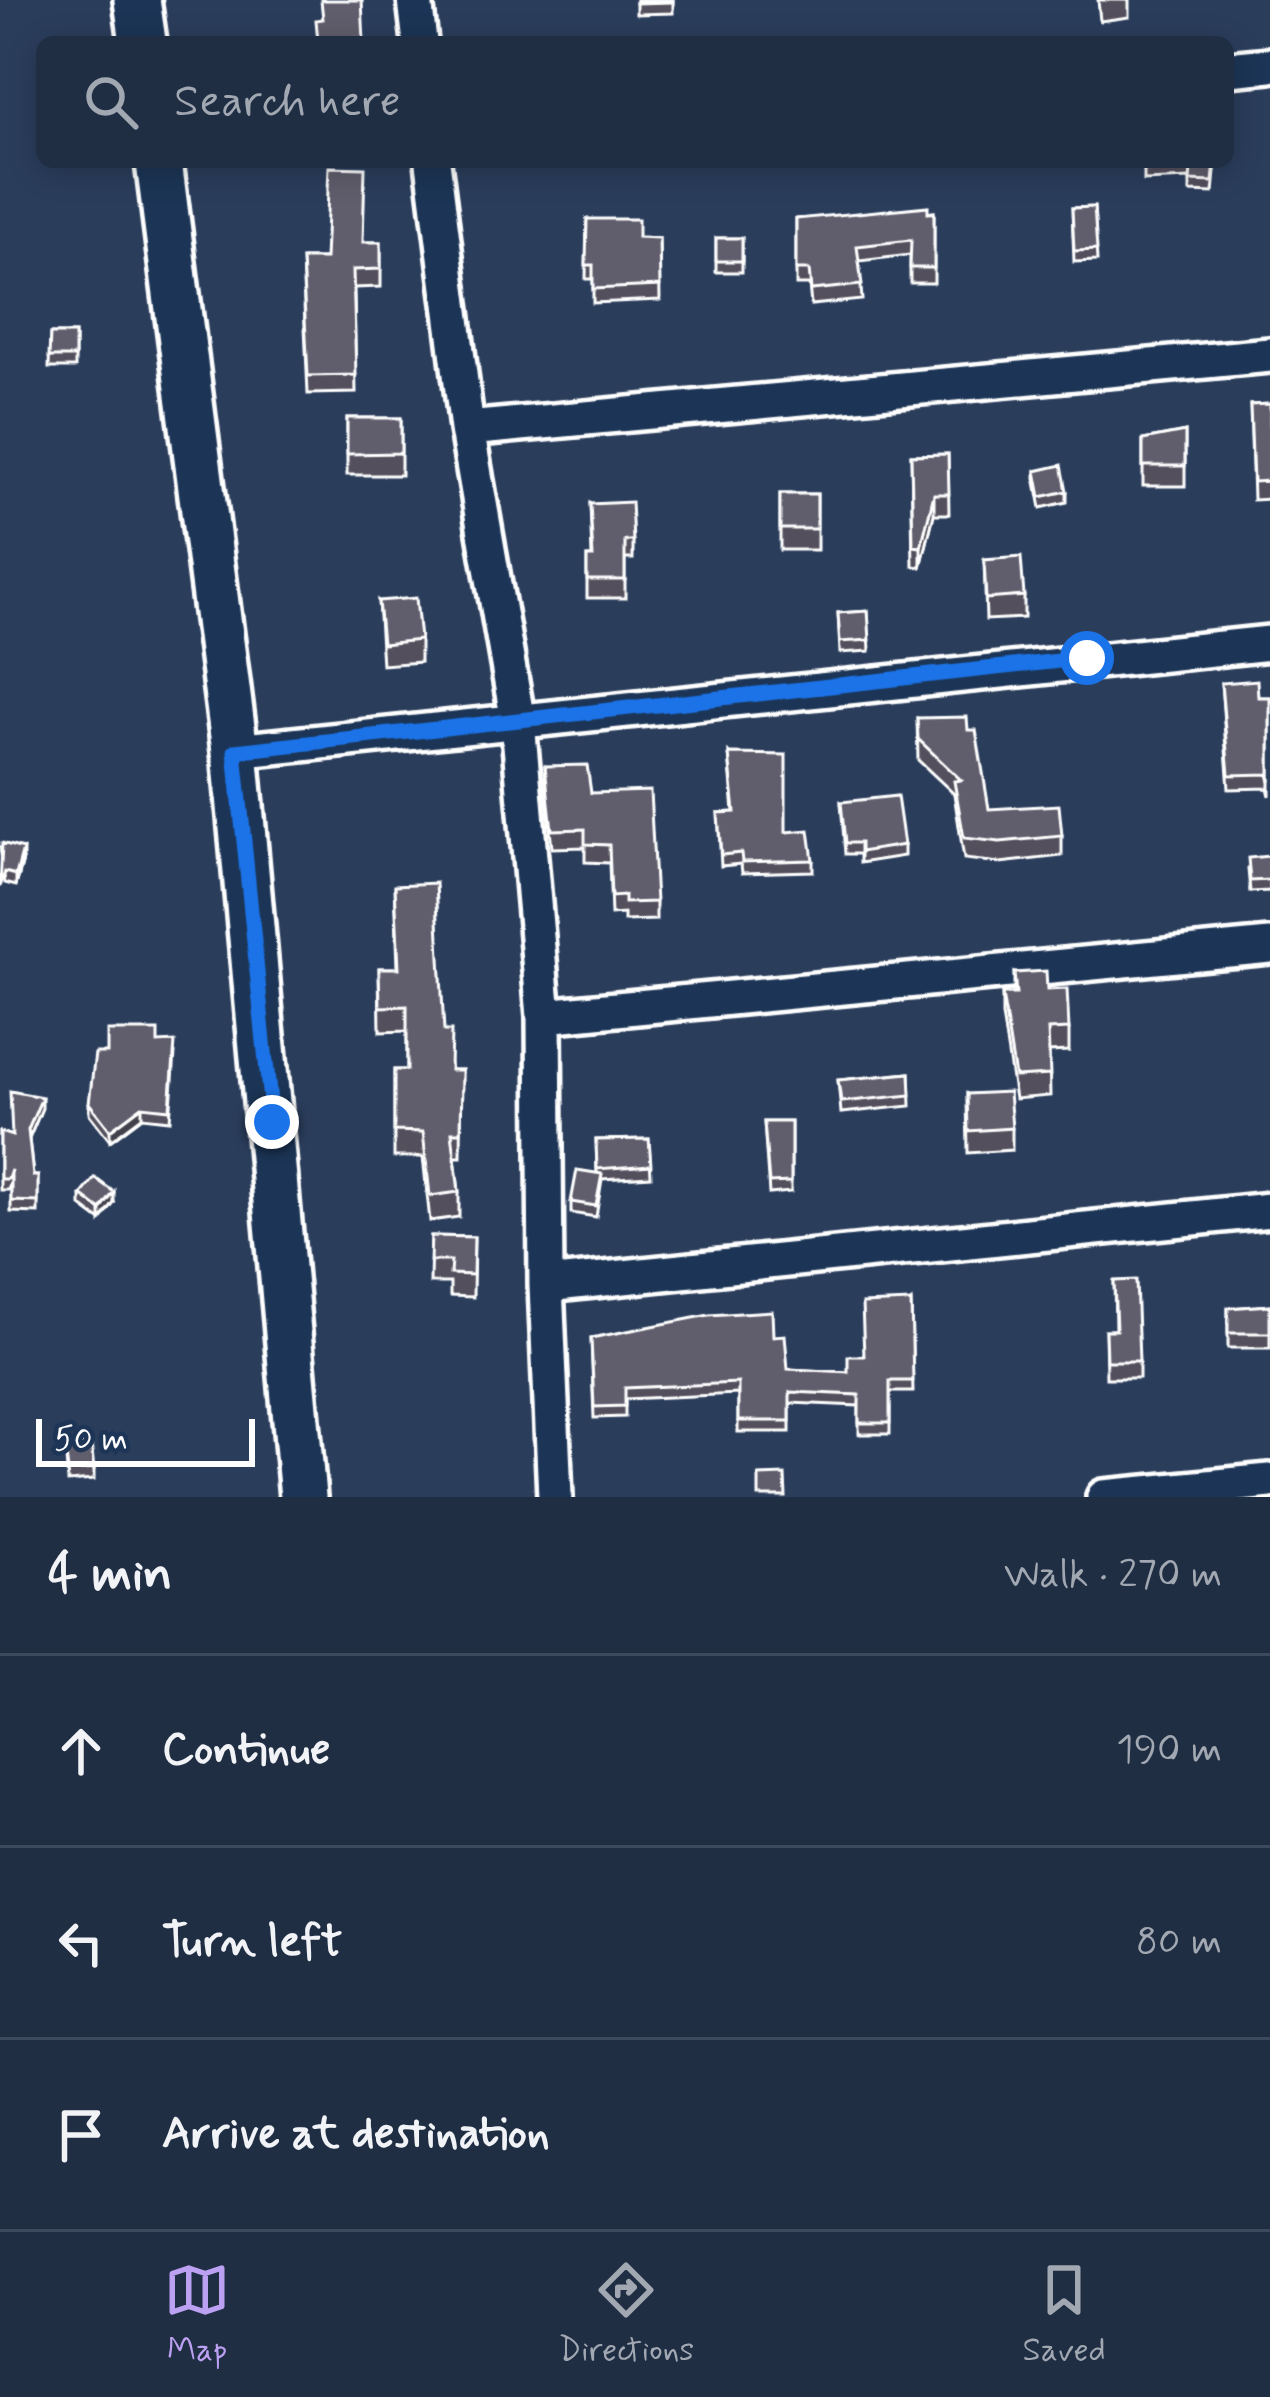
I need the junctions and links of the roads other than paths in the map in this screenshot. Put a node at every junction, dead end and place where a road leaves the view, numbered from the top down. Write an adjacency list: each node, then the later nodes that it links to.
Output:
1 (137, 0): 3 (street)
2 (416, 0): 4 (street)
3 (142, 36)
4 (419, 36)
5 (1270, 65): 6 (street)
6 (1234, 68)
7 (159, 168): 13 (street)
8 (434, 168): 10 (street)
9 (1270, 355): 10 (street)
10 (467, 429): 12 (street)
11 (1270, 643): 12 (street)
12 (518, 722): 13 (street); 15 (street)
13 (235, 751): 19 (street)
14 (1270, 946): 15 (street)
15 (544, 1016): 17 (street)
16 (1270, 1210): 17 (street)
17 (546, 1285): 20 (street)
18 (1270, 1481): 21 (street)
19 (303, 1497)
20 (555, 1497)
21 (1104, 1497)

